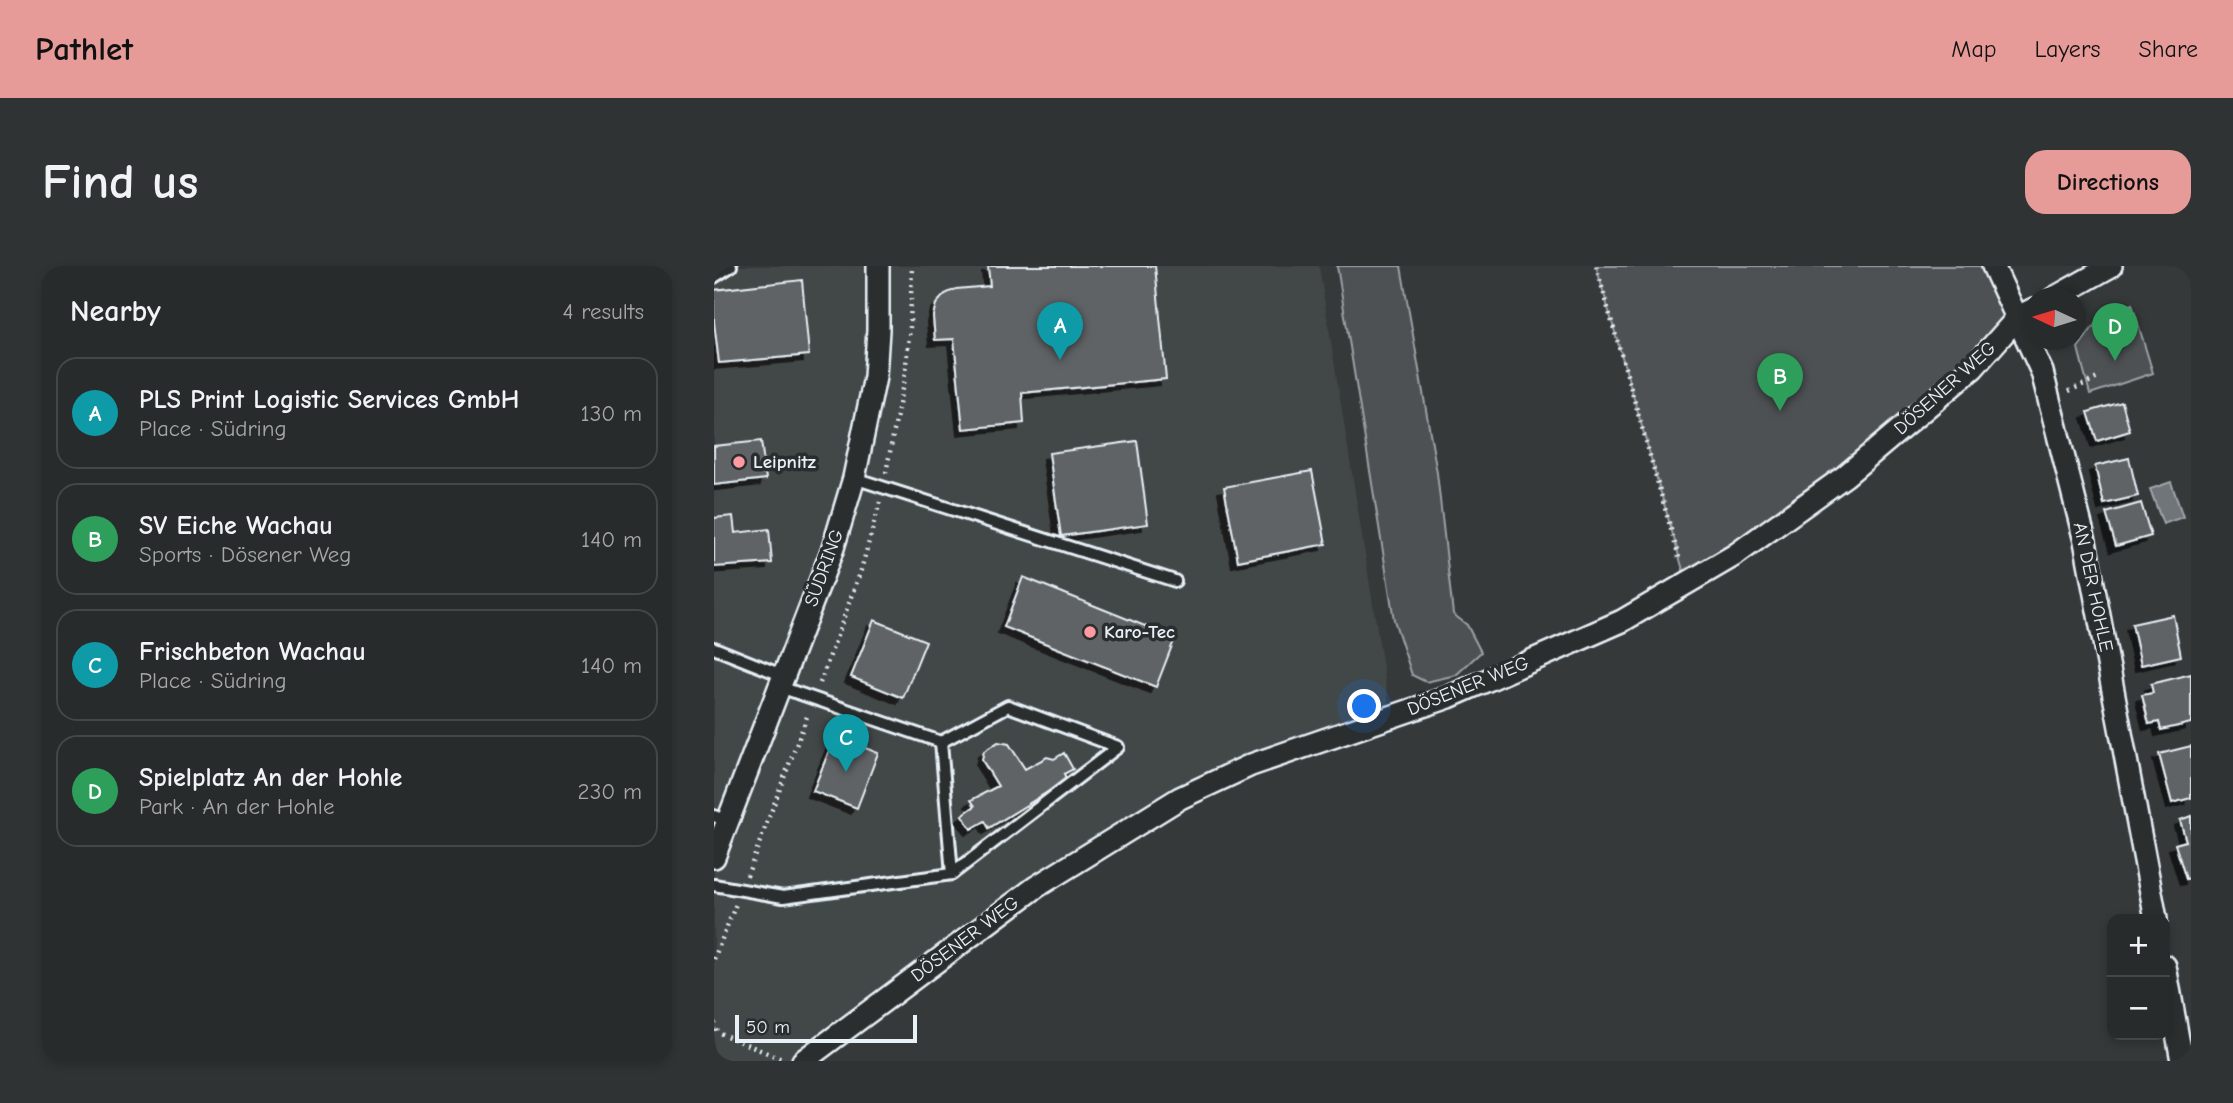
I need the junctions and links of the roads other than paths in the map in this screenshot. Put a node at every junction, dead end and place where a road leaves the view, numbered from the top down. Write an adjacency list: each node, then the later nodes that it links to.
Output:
1 (731, 266): 5 (lane)
2 (878, 266): 10 (street, SÜDRING)
3 (1993, 266): 7 (street, AN DER HOHLE)
4 (2111, 266): 6 (street)
5 (714, 278)
6 (2074, 287)
7 (2023, 309)
8 (2023, 316): 21 (street, DÖSENER WEG)
9 (2036, 350): 19 (street, AN DER HOHLE)
10 (854, 478): 11 (lane); 13 (street, SÜDRING)
11 (1175, 581)
12 (714, 648): 13 (lane)
13 (782, 681): 14 (lane); 15 (street, SÜDRING)
14 (941, 743): 17 (lane); 17 (lane)
15 (721, 818): 16 (street, SÜDRING)
16 (714, 857)
17 (953, 874): 18 (lane)
18 (714, 885)
19 (2155, 914)
20 (2167, 977): 22 (street)
21 (803, 1061)
22 (2182, 1061)

